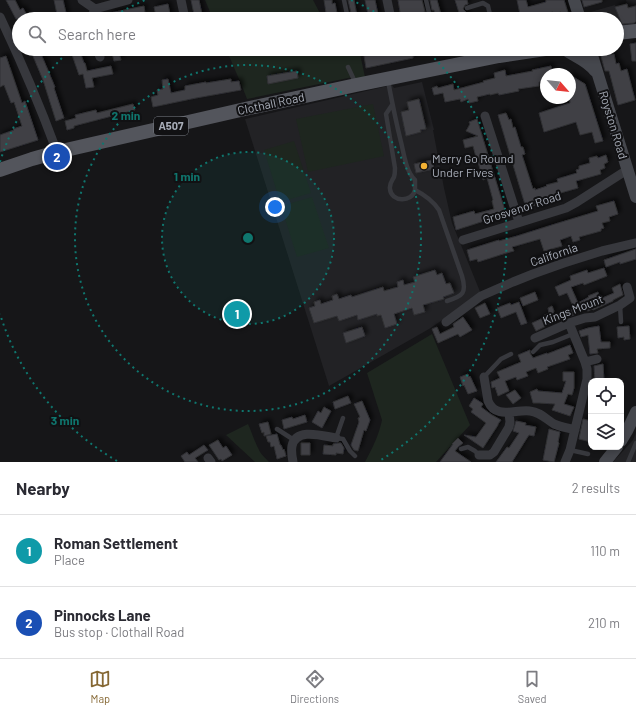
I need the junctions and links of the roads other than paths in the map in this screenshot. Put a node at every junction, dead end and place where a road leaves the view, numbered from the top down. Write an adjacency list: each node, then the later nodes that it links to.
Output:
1 (82, 0): 8 (street)
2 (128, 0): 8 (street)
3 (181, 0): 11 (street)
4 (344, 0): 12 (lane)
5 (387, 0): 13 (street)
6 (426, 0): 14 (lane)
7 (574, 0): 16 (main road)
8 (94, 8): 10 (street)
9 (467, 8): 15 (lane)
10 (93, 12)
11 (184, 12)
12 (347, 12)
13 (390, 12)
14 (429, 12)
15 (489, 12)
16 (576, 12)
17 (0, 17): 18 (street)
18 (3, 31): 21 (street)
19 (636, 31): 20 (main road)
20 (624, 32)
21 (12, 46)
22 (18, 56): 32 (street)
23 (485, 56): 28 (main road, Clothall Road / A507)
24 (576, 56): 27 (main road, Royston Road)
25 (592, 56): 27 (main road, Royston Road)
26 (348, 67): 29 (lane)
27 (598, 76): 34 (main road, Royston Road)
28 (388, 79): 29 (main road, Clothall Road / A507); 30 (lane)
29 (356, 85): 32 (main road, Clothall Road / A507)
30 (392, 105): 35 (lane); 35 (lane)
31 (486, 116): 37 (street)
32 (56, 152): 33 (main road, Clothall Road / A507)
33 (0, 170)
34 (627, 170): 36 (main road, Royston Road); 37 (street, Grosvenor Road)
35 (415, 190): 41 (lane)
36 (636, 197)
37 (519, 222): 38 (street, Grosvenor Road)
38 (463, 240)
39 (636, 243): 43 (street, California)
40 (627, 287): 42 (street, Kings Mount)
41 (447, 301)
42 (620, 305): 44 (lane); 45 (street, Kings Mount)
43 (446, 322)
44 (621, 322)
45 (569, 323): 46 (street); 47 (street, Kings Mount)
46 (573, 334): 48 (lane); 51 (street)
47 (535, 338)
48 (533, 352)
49 (512, 354): 52 (lane)
50 (597, 359): 51 (street)
51 (584, 362): 57 (street)
52 (484, 377): 54 (street)
53 (636, 412): 58 (main road)
54 (509, 413): 57 (street); 66 (street)
55 (343, 418): 59 (lane)
56 (277, 429): 60 (lane)
57 (575, 430): 63 (street)
58 (624, 436)
59 (336, 438): 60 (street); 67 (lane)
60 (294, 440): 68 (street)
61 (636, 443): 71 (lane)
62 (461, 449): 66 (lane)
63 (570, 450): 65 (lane); 69 (street)
64 (615, 450): 70 (main road)
65 (588, 454)
66 (479, 455)
67 (356, 456)
68 (293, 462)
69 (565, 462)
70 (605, 462)
71 (628, 462)

